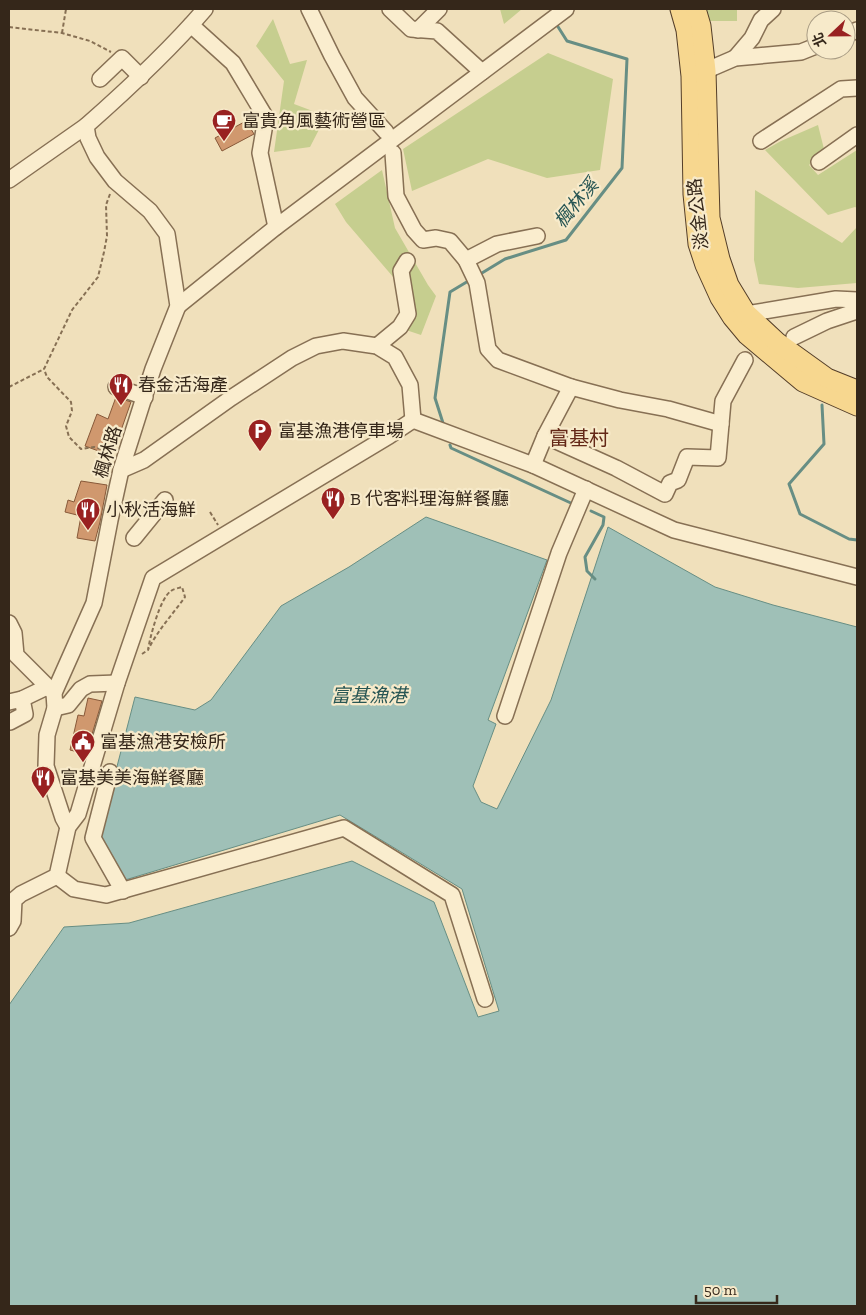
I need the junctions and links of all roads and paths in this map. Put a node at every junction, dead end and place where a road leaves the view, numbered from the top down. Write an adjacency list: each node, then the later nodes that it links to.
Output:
1 (66, 9): 14 (path)
2 (205, 9): 11 (street)
3 (309, 9): 24 (street)
4 (390, 9): 13 (street)
5 (439, 9): 13 (street)
6 (566, 9): 18 (street)
7 (680, 9): 19 (main road, 淡金公路)
8 (696, 9): 19 (main road, 淡金公路)
9 (773, 9): 10 (street)
10 (761, 15): 17 (street)
11 (191, 25): 20 (street); 31 (street)
12 (9, 27): 14 (path)
13 (418, 30): 18 (street)
14 (62, 33): 16 (path)
15 (806, 50): 17 (street)
16 (122, 58): 20 (street); 21 (street)
17 (735, 58): 19 (street)
18 (482, 72): 31 (street)
19 (699, 73): 38 (main road, 淡金公路)
20 (141, 77): 23 (street)
21 (100, 79)
22 (857, 88): 26 (street)
23 (86, 126): 29 (street); 30 (street)
24 (386, 132)
25 (857, 135): 28 (street)
26 (761, 141)
27 (393, 153): 33 (street)
28 (819, 162)
29 (9, 180)
30 (115, 181): 36 (street); 42 (path)
31 (276, 227): 36 (street)
32 (537, 236): 33 (street)
33 (466, 260): 45 (street)
34 (406, 261): 40 (street)
35 (857, 300): 38 (street)
36 (178, 306): 47 (street, 楓林路)
37 (857, 311): 39 (street)
38 (739, 315): 46 (main road, 淡金公路); 48 (main road, 淡金公路)
39 (794, 337)
40 (377, 346): 49 (street); 52 (street)
41 (745, 360): 50 (street)
42 (44, 368): 43 (path); 52 (path)
43 (9, 387)
44 (116, 387): 47 (street)
45 (572, 388): 50 (street); 51 (street)
46 (857, 390)
47 (145, 397): 52 (street, 楓林路)
48 (857, 406)
49 (413, 420): 53 (street); 60 (street)
50 (721, 424): 51 (street)
51 (546, 436): 53 (street)
52 (123, 463): 62 (street, 楓林路)
53 (533, 465): 54 (street)
54 (586, 489): 57 (street); 64 (street)
55 (165, 500): 56 (street)
56 (134, 538)
57 (857, 577)
58 (9, 623): 62 (street)
59 (148, 650): 59 (path); 60 (path)
60 (123, 666): 61 (street)
61 (117, 684): 62 (street); 67 (street)
62 (52, 696): 63 (street); 67 (street, 楓林路)
63 (16, 700): 65 (street)
64 (506, 716)
65 (10, 722)
66 (110, 772): 69 (street)
67 (68, 827): 68 (street)
68 (57, 876): 69 (street); 70 (street)
69 (123, 891): 71 (street)
70 (9, 928)
71 (484, 999)

